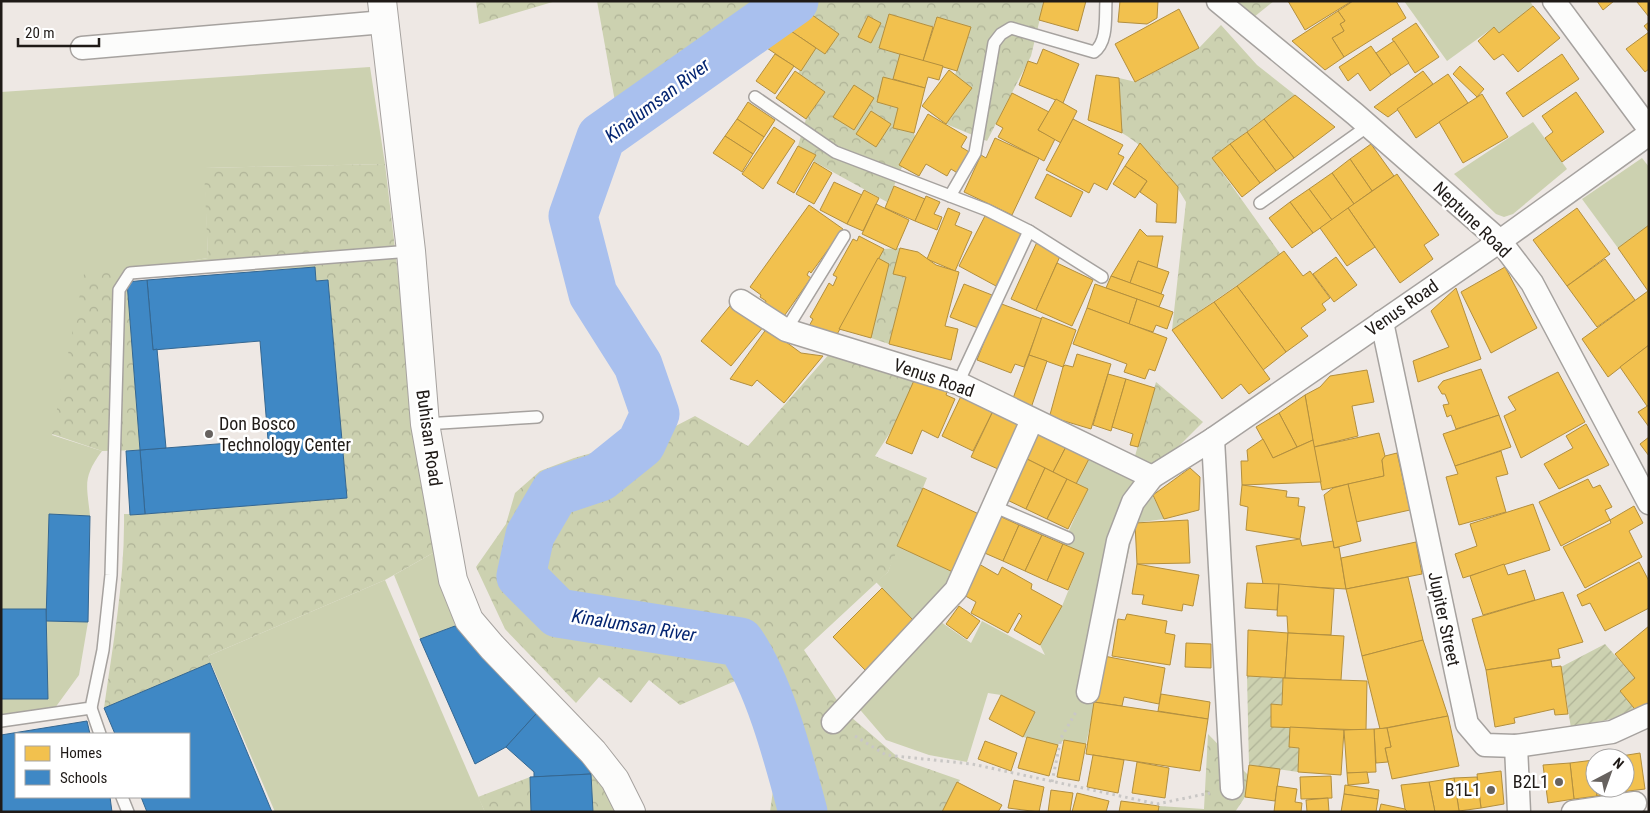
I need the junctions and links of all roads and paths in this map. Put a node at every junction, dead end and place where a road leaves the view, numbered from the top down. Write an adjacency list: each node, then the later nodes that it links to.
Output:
1 (1106, 1): 10 (lane)
2 (1218, 1): 7 (street, Neptune Road)
3 (1554, 1): 8 (street)
4 (383, 12): 5 (street); 15 (street, Buhisan Road)
5 (82, 48)
6 (755, 98): 10 (lane)
7 (1368, 126): 11 (lane); 14 (street, Neptune Road)
8 (1649, 130)
9 (1649, 134): 14 (street, Venus Road)
10 (950, 196): 12 (lane)
11 (1260, 203)
12 (1029, 232): 16 (lane); 20 (lane)
13 (844, 236): 19 (lane)
14 (1500, 241): 18 (street, Venus Road); 26 (street, Neptune Road)
15 (411, 250): 23 (street, Buhisan Road); 30 (lane)
16 (1102, 277)
17 (741, 301): 19 (street, Venus Road)
18 (1382, 322): 24 (street, Venus Road); 35 (street, Jupiter Street)
19 (786, 330): 20 (street, Venus Road)
20 (958, 383): 22 (street, Venus Road)
21 (537, 417): 23 (lane)
22 (1032, 420): 25 (street, Venus Road); 27 (street)
23 (425, 424): 42 (street, Buhisan Road)
24 (1213, 439): 25 (street, Venus Road); 37 (street)
25 (1152, 477): 29 (street, Venus Road)
26 (1649, 503)
27 (993, 506): 28 (lane); 33 (street)
28 (1068, 538)
29 (1088, 692): 36 (path)
30 (91, 708): 32 (lane); 34 (lane)
31 (1649, 715): 35 (street, Jupiter Street)
32 (1, 721)
33 (833, 722): 36 (path)
34 (100, 733)
35 (1516, 746): 43 (street)
36 (1052, 782): 37 (path)
37 (1232, 788)
38 (122, 798): 41 (lane)
39 (1635, 803): 40 (street)
40 (1595, 810): 44 (street)
41 (128, 812)
42 (632, 812)
43 (1519, 812)
44 (1573, 812)

